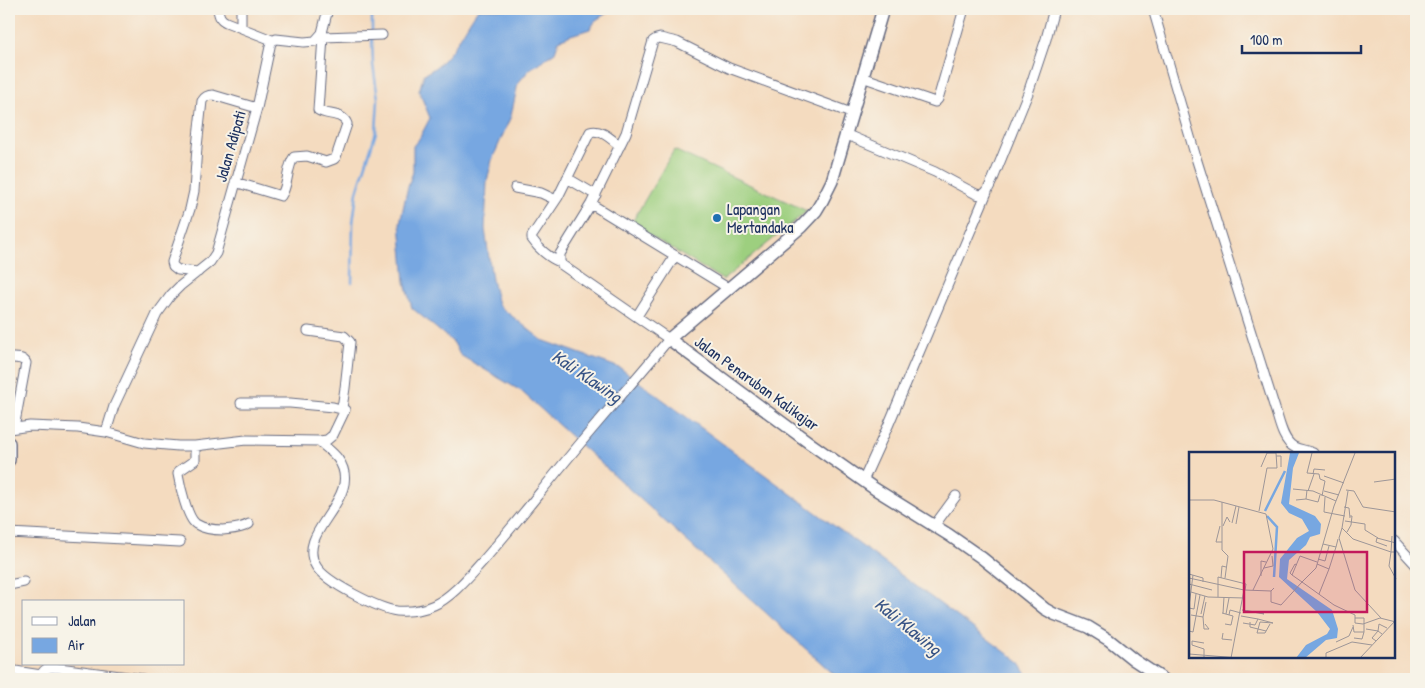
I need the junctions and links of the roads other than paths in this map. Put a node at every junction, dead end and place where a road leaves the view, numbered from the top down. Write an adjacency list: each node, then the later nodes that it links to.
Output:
1 (218, 9): 8 (street)
2 (240, 9): 8 (street)
3 (328, 9): 9 (street)
4 (882, 9): 12 (street, Jalan Penaruban Kalikajar)
5 (964, 9): 12 (street)
6 (1054, 9): 20 (street)
7 (1153, 9): 39 (street)
8 (240, 28): 11 (street)
9 (322, 35): 10 (street); 11 (street); 18 (street)
10 (382, 35)
11 (272, 40): 13 (street, Jalan Adipati)
12 (862, 77): 14 (street, Jalan Penaruban Kalikajar)
13 (257, 108): 18 (street, Jalan Adipati); 26 (street)
14 (851, 113): 15 (street, Jalan Penaruban Kalikajar); 16 (street)
15 (845, 134): 20 (street); 27 (street, Jalan Penaruban Kalikajar)
16 (620, 146): 17 (street); 21 (street)
17 (567, 178): 21 (street); 22 (street)
18 (235, 182): 26 (street, Jalan Adipati)
19 (515, 188): 22 (street)
20 (987, 192): 41 (street)
21 (596, 195): 23 (street)
22 (556, 200): 25 (street)
23 (591, 204): 24 (street); 25 (street)
24 (675, 256): 27 (street); 28 (street)
25 (560, 262): 28 (street)
26 (198, 272): 35 (street, Jalan Adipati)
27 (728, 288): 30 (street, Jalan Penaruban Kalikajar)
28 (637, 316): 30 (street)
29 (308, 331): 33 (street)
30 (670, 339): 36 (street); 41 (street, Jalan Penaruban Kalikajar)
31 (9, 358): 34 (street)
32 (241, 402): 33 (street)
33 (342, 408): 36 (street)
34 (11, 429): 35 (street)
35 (106, 432): 38 (street)
36 (319, 441): 38 (street)
37 (9, 443): 40 (street)
38 (196, 446): 43 (street)
39 (1310, 452)
40 (9, 460)
41 (863, 481): 44 (street, Jalan Penaruban Kalikajar)
42 (956, 496): 44 (street)
43 (249, 524)
44 (934, 526): 54 (street, Jalan Penaruban Kalikajar)
45 (9, 533): 46 (street)
46 (180, 542)
47 (1395, 542): 48 (street)
48 (1416, 565)
49 (24, 582): 50 (street)
50 (9, 584)
51 (9, 670): 52 (street)
52 (41, 677): 53 (street)
53 (143, 679)
54 (1163, 679)

